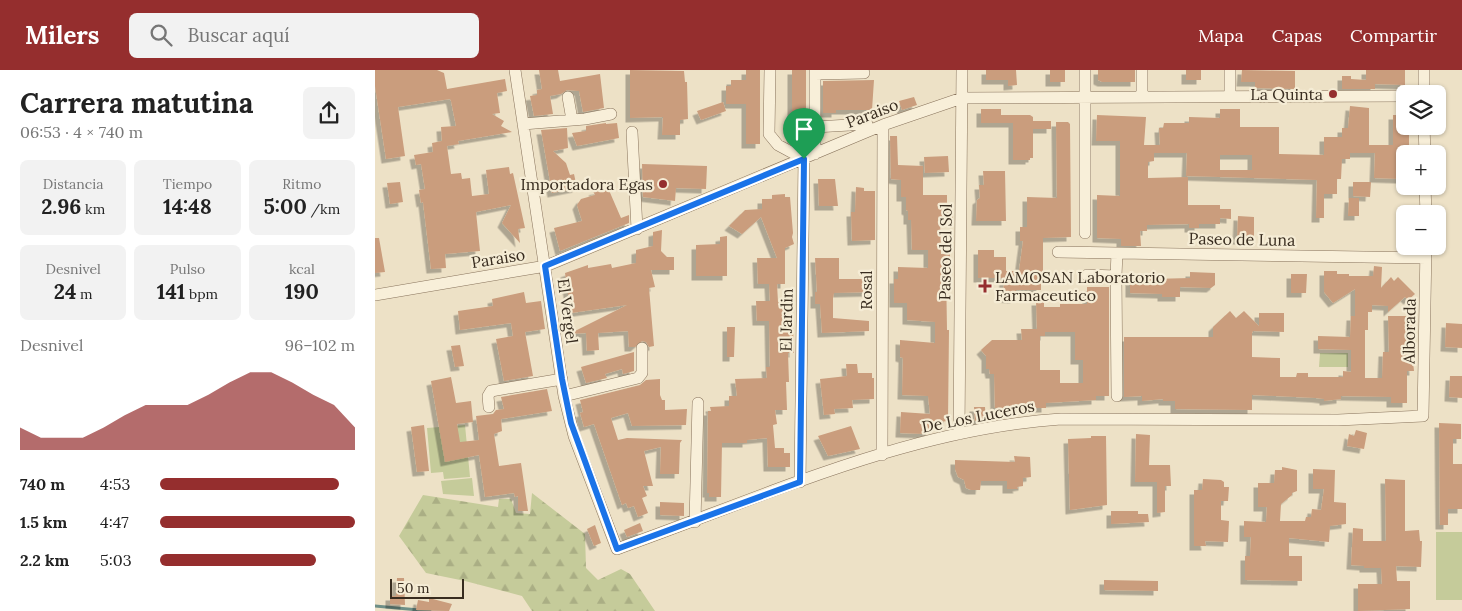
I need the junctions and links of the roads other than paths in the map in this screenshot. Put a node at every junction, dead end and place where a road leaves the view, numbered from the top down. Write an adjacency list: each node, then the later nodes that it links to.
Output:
1 (515, 70): 19 (street, El Vergel)
2 (771, 70): 25 (street)
3 (962, 70): 16 (street, Paseo del Sol)
4 (1085, 70): 14 (street)
5 (1142, 70): 15 (street)
6 (1230, 70): 11 (street)
7 (1424, 70): 10 (street)
8 (815, 72): 9 (street); 22 (street)
9 (864, 74)
10 (1423, 85)
11 (1230, 96): 12 (street, Paraiso); 15 (street, Paraiso)
12 (1396, 96)
13 (567, 97): 18 (street)
14 (1085, 97): 15 (street, Paraiso); 16 (street, Paraiso); 27 (street)
15 (1142, 97)
16 (962, 98): 21 (street, Paraiso); 43 (street, Paseo del Sol)
17 (611, 114): 18 (street)
18 (572, 120): 19 (street)
19 (523, 124): 32 (street, El Vergel)
20 (867, 124): 22 (street)
21 (883, 125): 24 (street, Paraiso); 44 (street, Rosal)
22 (815, 127): 24 (street)
23 (632, 132): 26 (street)
24 (815, 154): 25 (street, Paraiso)
25 (804, 159): 26 (street, Paraiso); 45 (street, El Jardin)
26 (637, 229): 32 (street, Paraiso)
27 (1085, 233)
28 (1058, 252): 30 (street, Paseo de Luna)
29 (1396, 252): 30 (street, Paseo de Luna)
30 (1117, 253): 34 (street)
31 (1426, 255): 42 (street, Alborada)
32 (545, 266): 35 (street, Paraiso); 37 (street, El Vergel)
33 (1087, 275): 34 (street)
34 (1116, 276): 39 (street)
35 (375, 295)
36 (642, 348): 38 (street)
37 (562, 379): 38 (street, El Vergel); 41 (street)
38 (564, 396): 47 (street, El Vergel)
39 (1117, 396)
40 (698, 403): 46 (street)
41 (489, 407)
42 (1423, 416): 43 (street, De Los Luceros)
43 (959, 434): 44 (street, De Los Luceros)
44 (882, 454): 45 (street, De Los Luceros)
45 (800, 482): 46 (street, De Los Luceros)
46 (695, 522): 47 (street, De Los Luceros)
47 (617, 549)

